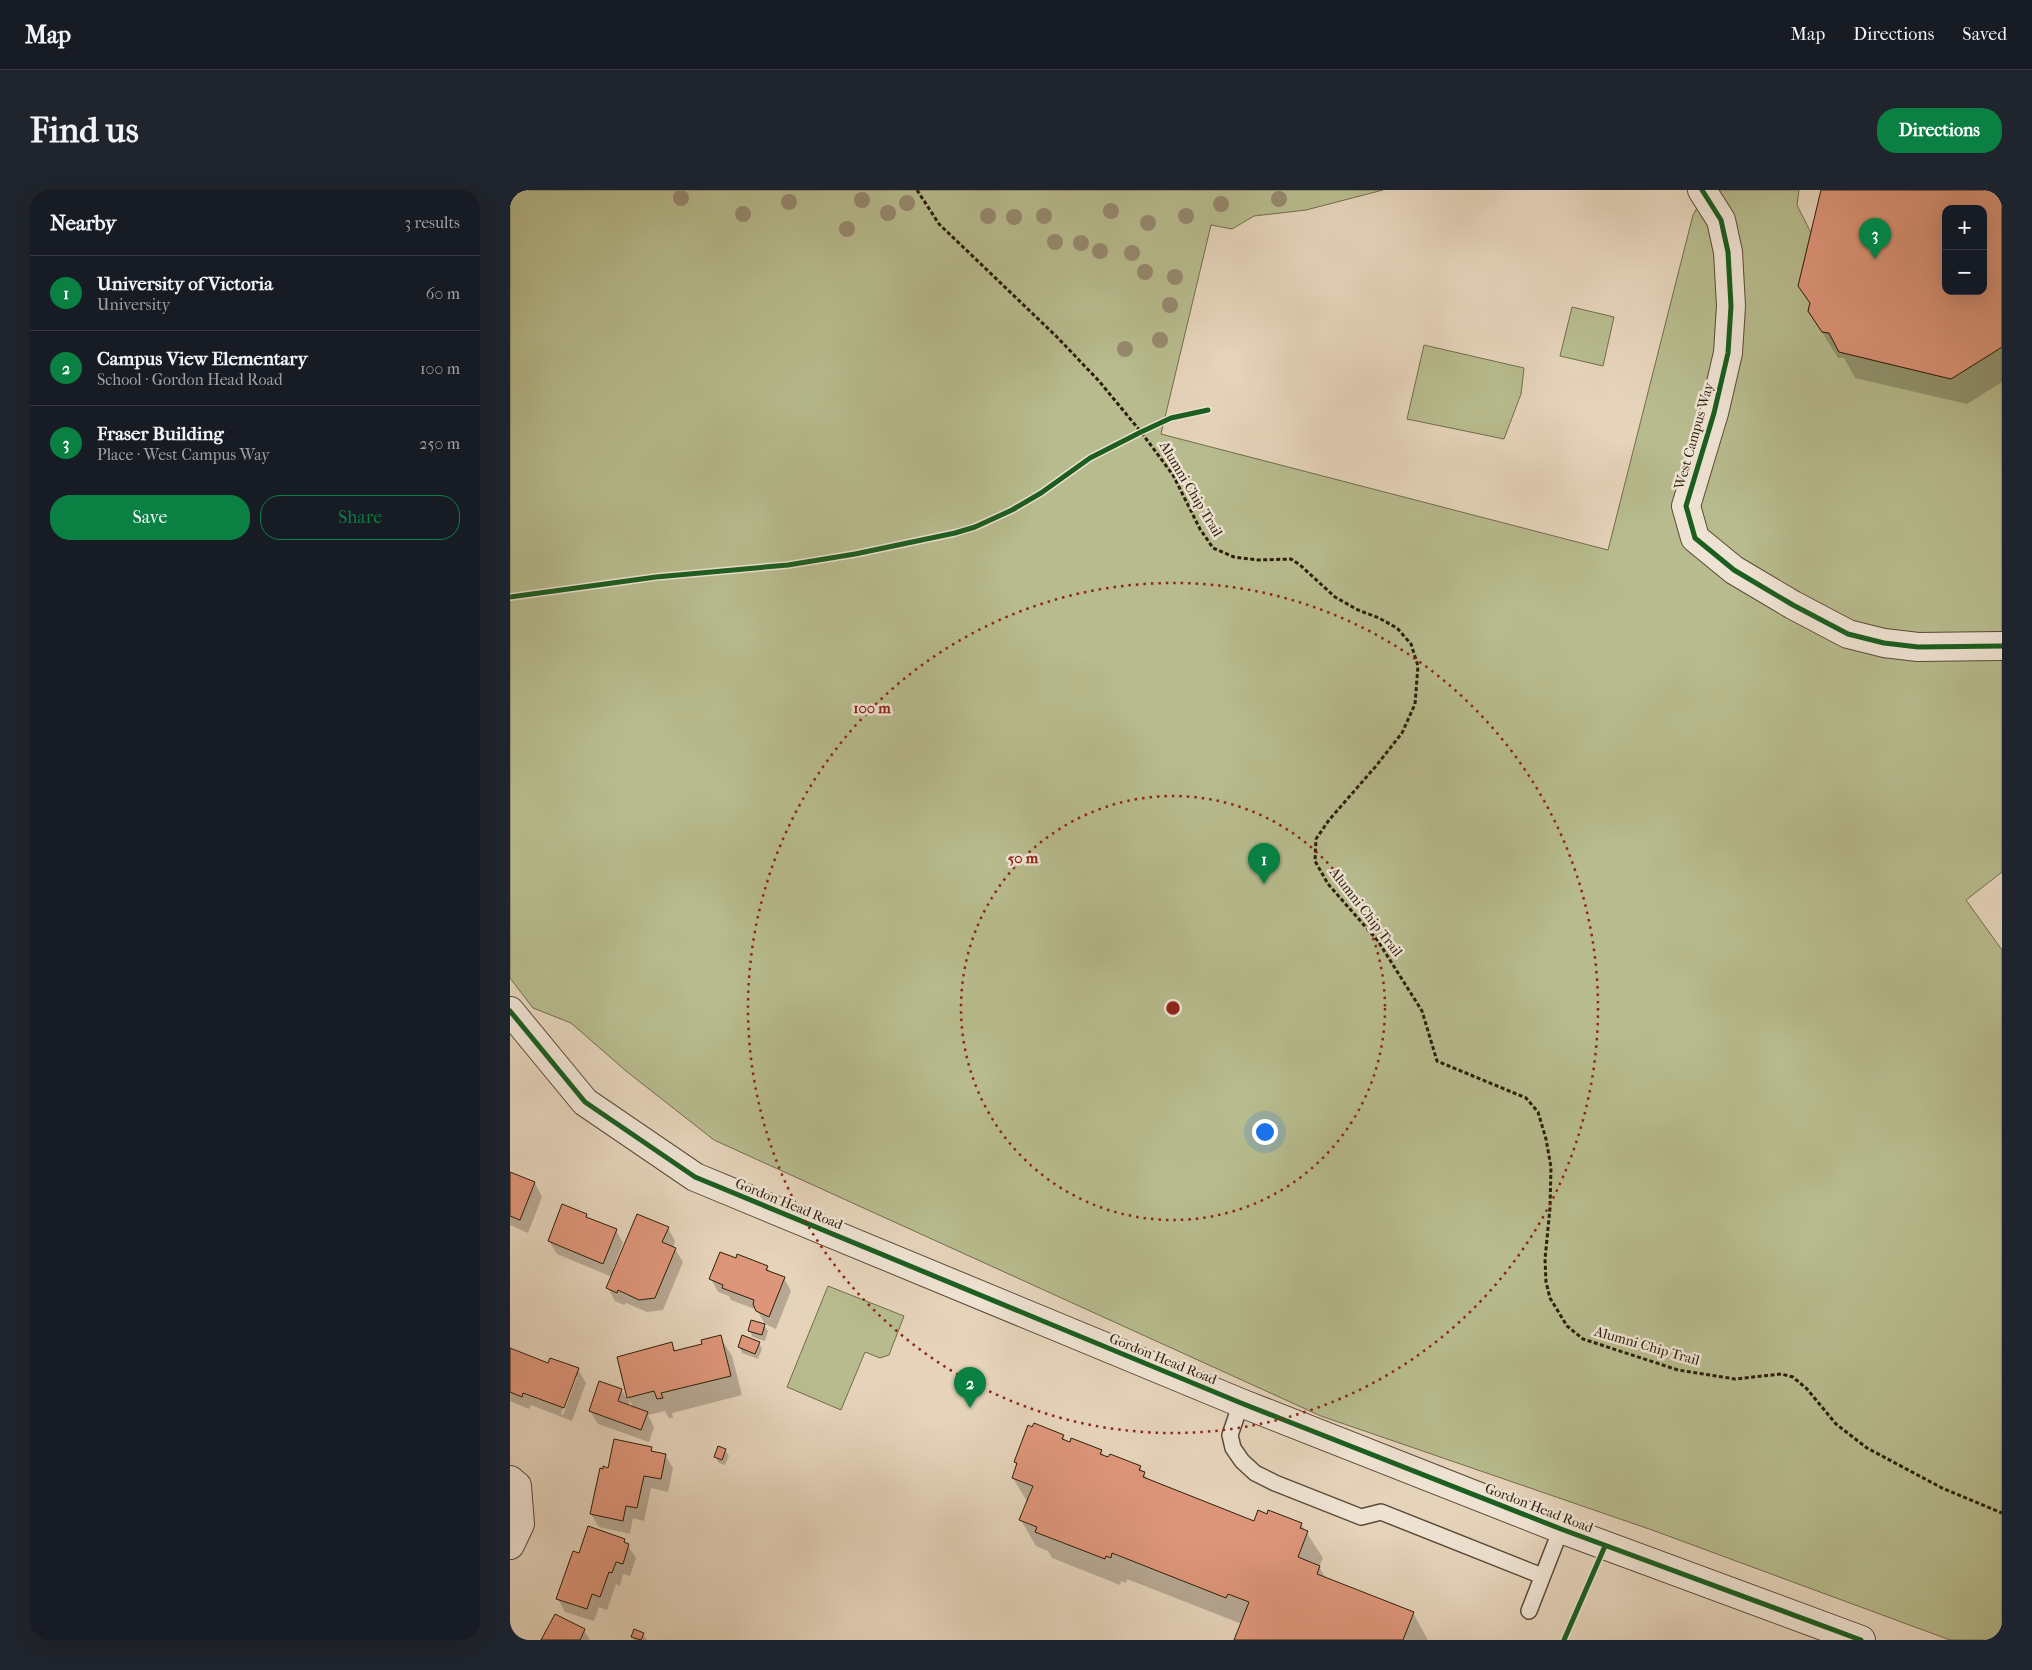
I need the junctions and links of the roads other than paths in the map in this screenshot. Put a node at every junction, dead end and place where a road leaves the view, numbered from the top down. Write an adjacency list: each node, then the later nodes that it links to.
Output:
1 (1702, 190): 2 (street, West Campus Way)
2 (2002, 646)
3 (510, 1012): 4 (street, Gordon Head Road)
4 (1241, 1403): 6 (street, Gordon Head Road); 8 (lane)
5 (510, 1480): 7 (street)
6 (1561, 1529): 8 (lane); 10 (street, Gordon Head Road)
7 (510, 1544)
8 (1542, 1576): 9 (lane)
9 (1528, 1611)
10 (1862, 1640)

